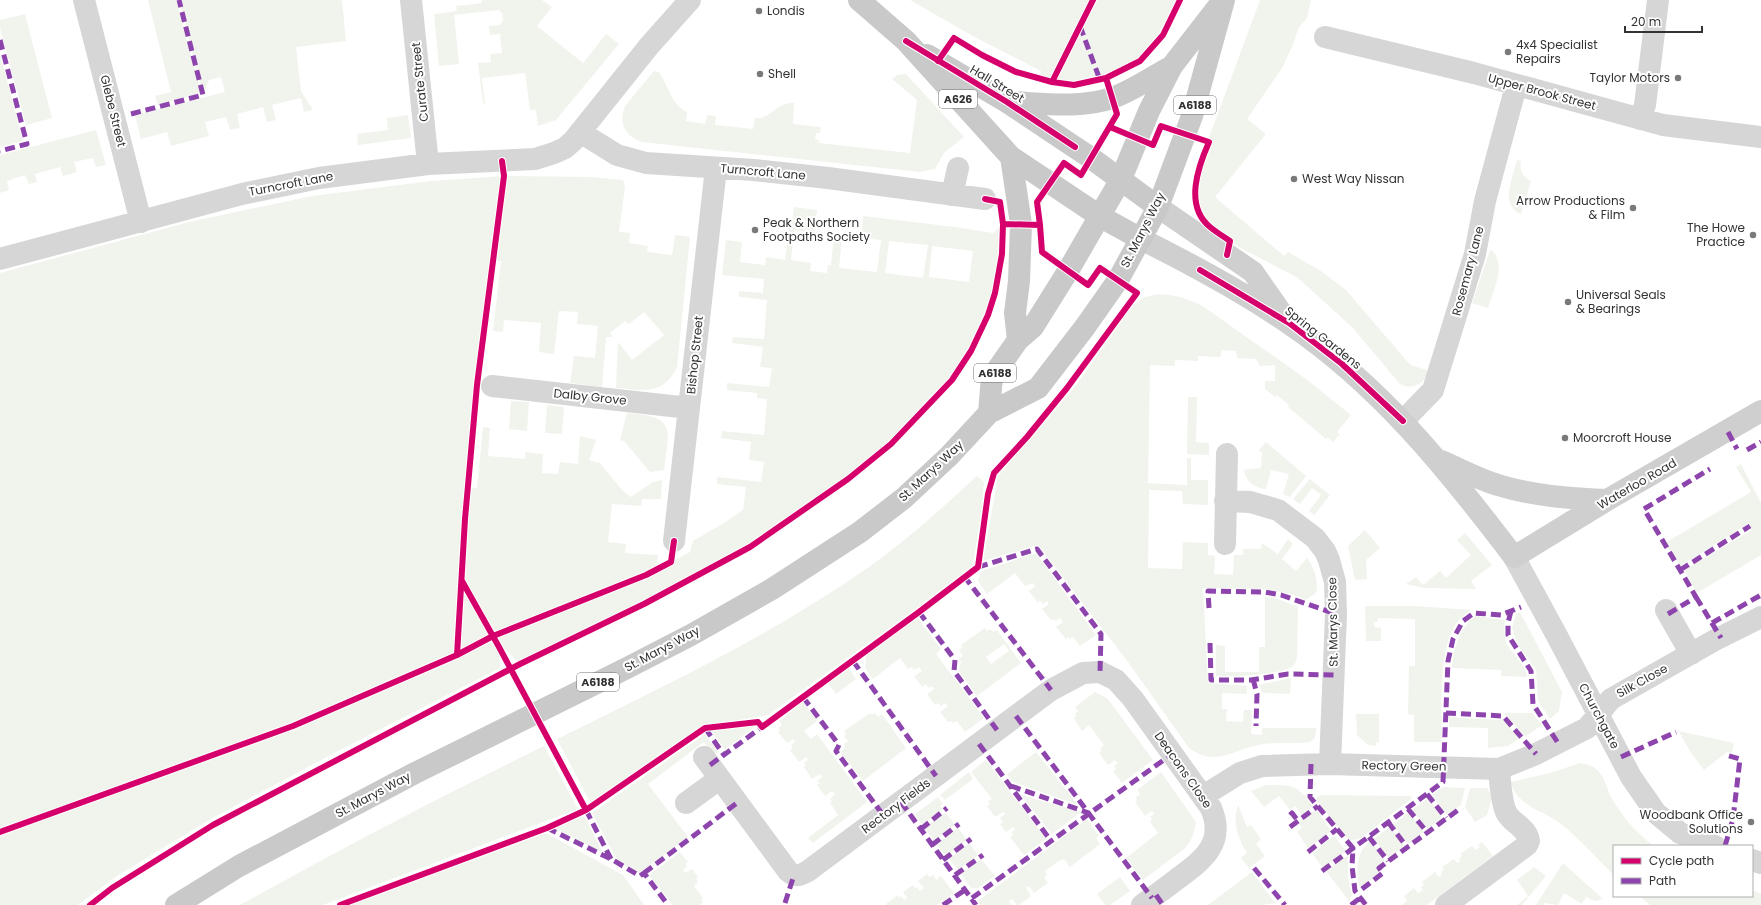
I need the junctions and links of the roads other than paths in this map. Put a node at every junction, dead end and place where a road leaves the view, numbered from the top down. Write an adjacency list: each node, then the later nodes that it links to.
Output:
1 (84, 0): 24 (street, Glebe Street)
2 (411, 0): 16 (street, Curate Street)
3 (690, 0): 13 (street, Turncroft Lane)
4 (859, 0): 8 (main road, Hall Street / A626)
5 (1224, 0): 9 (main road, St. Marys Way / A6188); 22 (main road, St. Marys Way / A6188)
6 (1658, 0): 12 (street)
7 (1325, 37): 10 (street, Upper Brook Street)
8 (906, 41): 11 (main road, Hall Street / A626); 15 (main road, Hall Street / A626)
9 (1172, 66): 11 (main road, A6188); 19 (main road, St. Marys Way / A6188)
10 (1516, 86): 12 (street, Upper Brook Street); 33 (street, Rosemary Lane)
11 (1007, 102): 19 (main road, Hall Street / A626)
12 (1640, 120): 14 (street, Upper Brook Street)
13 (580, 132): 16 (street, Turncroft Lane); 17 (street, Turncroft Lane)
14 (1761, 137)
15 (1011, 157): 23 (main road, Hall Street / A626); 28 (main road)
16 (428, 164): 24 (street, Turncroft Lane)
17 (716, 168): 20 (street, Turncroft Lane); 30 (street, Bishop Street)
18 (958, 168): 20 (street)
19 (1121, 179): 22 (main road, Hall Street / A626); 23 (main road, St. Marys Way / A6188)
20 (952, 195): 21 (street, Turncroft Lane)
21 (985, 199)
22 (1158, 207): 25 (main road, St. Marys Way / A6188); 27 (main road, Spring Gardens)
23 (1101, 217): 25 (main road, Hall Street / A626); 28 (main road, St. Marys Way / A6188)
24 (141, 222): 26 (street, Turncroft Lane)
25 (1141, 239): 27 (main road, Spring Gardens); 32 (main road, St. Marys Way / A6188)
26 (0, 259)
27 (1289, 323): 33 (main road, Spring Gardens)
28 (1018, 340): 32 (main road, St. Marys Way / A6188)
29 (492, 386): 30 (street, Dalby Grove)
30 (689, 408): 38 (street, Bishop Street)
31 (1761, 411): 36 (main road, Waterloo Road)
32 (990, 413): 53 (main road, St. Marys Way / A6188)
33 (1403, 421): 35 (main road, Spring Gardens)
34 (1227, 454): 37 (street)
35 (1438, 460): 36 (main road); 40 (main road, Spring Gardens)
36 (1608, 500): 40 (main road, Waterloo Road)
37 (1226, 501): 39 (street); 47 (street, St. Marys Close)
38 (674, 541)
39 (1225, 544)
40 (1514, 557): 45 (street, Churchgate)
41 (1666, 610): 43 (street)
42 (1761, 618): 43 (street, Silk Close)
43 (1691, 654): 45 (street, Silk Close)
44 (1100, 672): 49 (street, Rectory Fields); 50 (street, Deacons Close)
45 (1599, 715): 48 (street, Rectory Green); 52 (street, Churchgate)
46 (704, 757): 49 (street, Rectory Fields)
47 (1330, 764): 48 (street, Rectory Green); 50 (street, Rectory Green)
48 (1499, 768): 55 (street)
49 (719, 779): 51 (street)
50 (1203, 796): 54 (street, Deacons Close)
51 (686, 804)
52 (1712, 845)
53 (176, 905)
54 (1142, 905)
55 (1446, 905)

